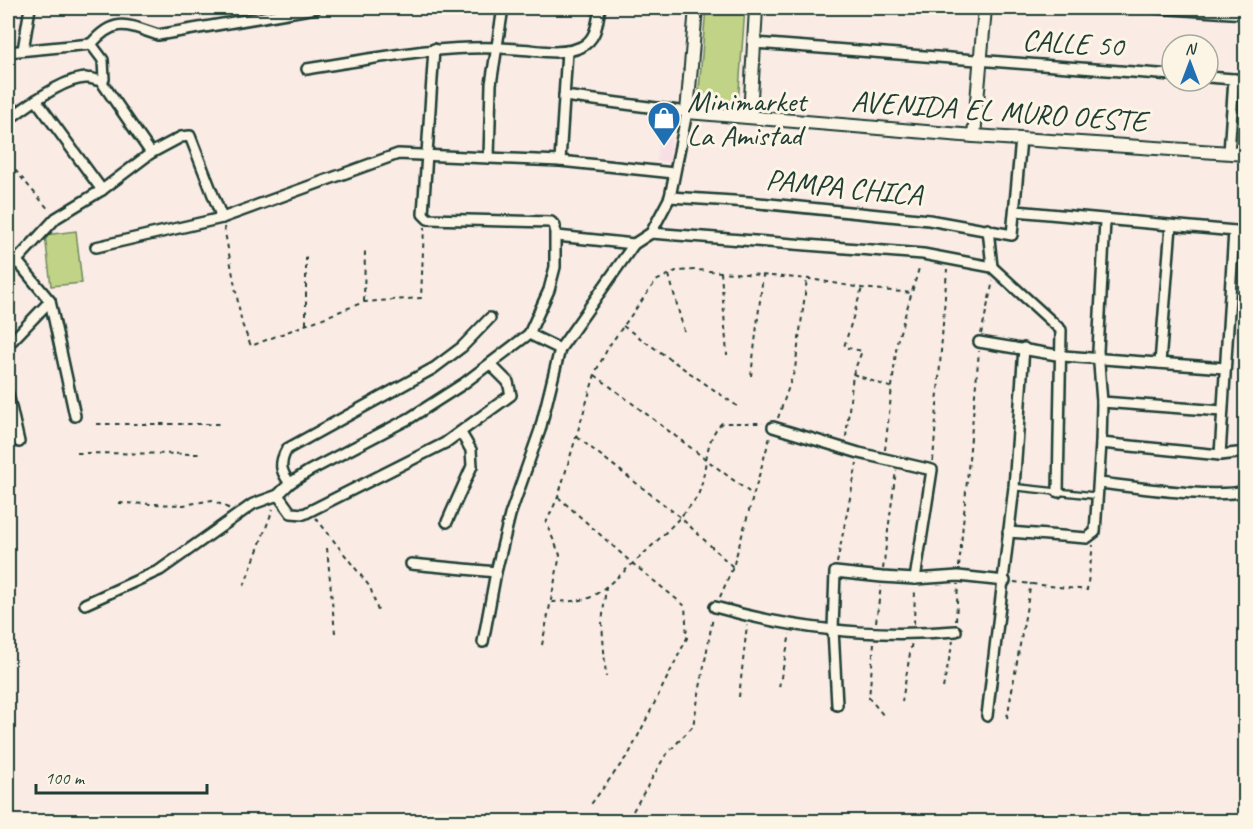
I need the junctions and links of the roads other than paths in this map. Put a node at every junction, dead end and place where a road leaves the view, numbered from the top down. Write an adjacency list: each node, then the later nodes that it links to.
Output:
1 (30, 8): 15 (street)
2 (316, 8): 11 (street)
3 (503, 8): 13 (street)
4 (600, 8): 16 (street)
5 (696, 8): 27 (street)
6 (756, 8): 12 (street)
7 (985, 8): 18 (street)
8 (1155, 8): 9 (street)
9 (1203, 9): 10 (street)
10 (1245, 14)
11 (91, 44): 15 (street); 24 (street)
12 (754, 44): 18 (street, CALLE 50); 28 (street)
13 (497, 47): 14 (street); 16 (street); 36 (street)
14 (434, 49): 19 (street); 35 (street)
15 (22, 50): 17 (street)
16 (567, 51): 25 (street)
17 (8, 52)
18 (980, 60): 20 (street, CALLE 50); 30 (street)
19 (307, 69)
20 (1160, 74)
21 (1220, 78): 22 (street)
22 (1234, 79): 23 (street); 33 (street)
23 (1245, 80)
24 (101, 81): 26 (street); 32 (street)
25 (564, 96): 27 (street); 37 (street)
26 (36, 100): 29 (street); 39 (street)
27 (687, 112): 28 (street, AVENIDA EL MURO OESTE); 38 (street)
28 (750, 116): 30 (street, AVENIDA EL MURO OESTE)
29 (8, 120)
30 (974, 136): 31 (street, AVENIDA EL MURO OESTE)
31 (1021, 139): 33 (street, AVENIDA EL MURO OESTE); 41 (street)
32 (151, 153): 39 (street); 42 (street)
33 (1229, 153): 34 (street, AVENIDA EL MURO OESTE)
34 (1245, 154)
35 (426, 155): 36 (street); 42 (street); 49 (street)
36 (489, 158): 37 (street)
37 (560, 160): 38 (street)
38 (674, 173): 40 (street)
39 (102, 190): 53 (street)
40 (670, 197): 45 (street, PAMPA CHICA); 48 (street)
41 (1016, 211): 43 (street); 45 (street, PAMPA CHICA)
42 (222, 218): 51 (street)
43 (1105, 221): 44 (street); 64 (street)
44 (1171, 226): 46 (street); 65 (street)
45 (988, 229): 54 (street)
46 (1234, 231): 47 (street); 67 (street)
47 (1245, 232)
48 (651, 233): 50 (street); 54 (street)
49 (557, 236): 50 (street); 58 (street)
50 (634, 244): 62 (street)
51 (96, 247)
52 (8, 250): 53 (street)
53 (17, 258): 55 (street); 56 (street)
54 (993, 269): 63 (street)
55 (8, 270)
56 (50, 301): 60 (street); 71 (street)
57 (490, 318): 78 (street)
58 (529, 334): 62 (street); 66 (street)
59 (979, 342): 61 (street)
60 (8, 345)
61 (1024, 348): 63 (street); 80 (street)
62 (560, 349): 88 (street)
63 (1063, 356): 64 (street); 82 (street)
64 (1099, 358): 65 (street); 69 (street)
65 (1160, 363): 67 (street)
66 (490, 364): 73 (street); 78 (street)
67 (1225, 368): 70 (street)
68 (8, 394): 74 (street)
69 (1102, 402): 70 (street); 75 (street)
70 (1222, 411): 77 (street)
71 (75, 416)
72 (774, 425): 89 (street)
73 (460, 433): 83 (street); 85 (street)
74 (19, 442)
75 (1101, 443): 77 (street); 79 (street)
76 (1245, 452): 77 (street)
77 (1220, 455)
78 (290, 483): 83 (street)
79 (1099, 483): 81 (street); 84 (street)
80 (1014, 487): 82 (lane); 86 (street)
81 (1245, 491)
82 (1058, 492): 84 (lane)
83 (278, 495): 91 (street)
84 (1098, 496): 86 (street)
85 (447, 522)
86 (1008, 532): 90 (street)
87 (411, 564): 88 (street)
88 (496, 572): 95 (street)
89 (915, 579): 90 (street); 93 (street)
90 (1005, 581): 97 (street)
91 (85, 604)
92 (715, 608): 93 (street)
93 (833, 629): 94 (street); 96 (street)
94 (956, 631)
95 (483, 642)
96 (837, 705)
97 (987, 716)

